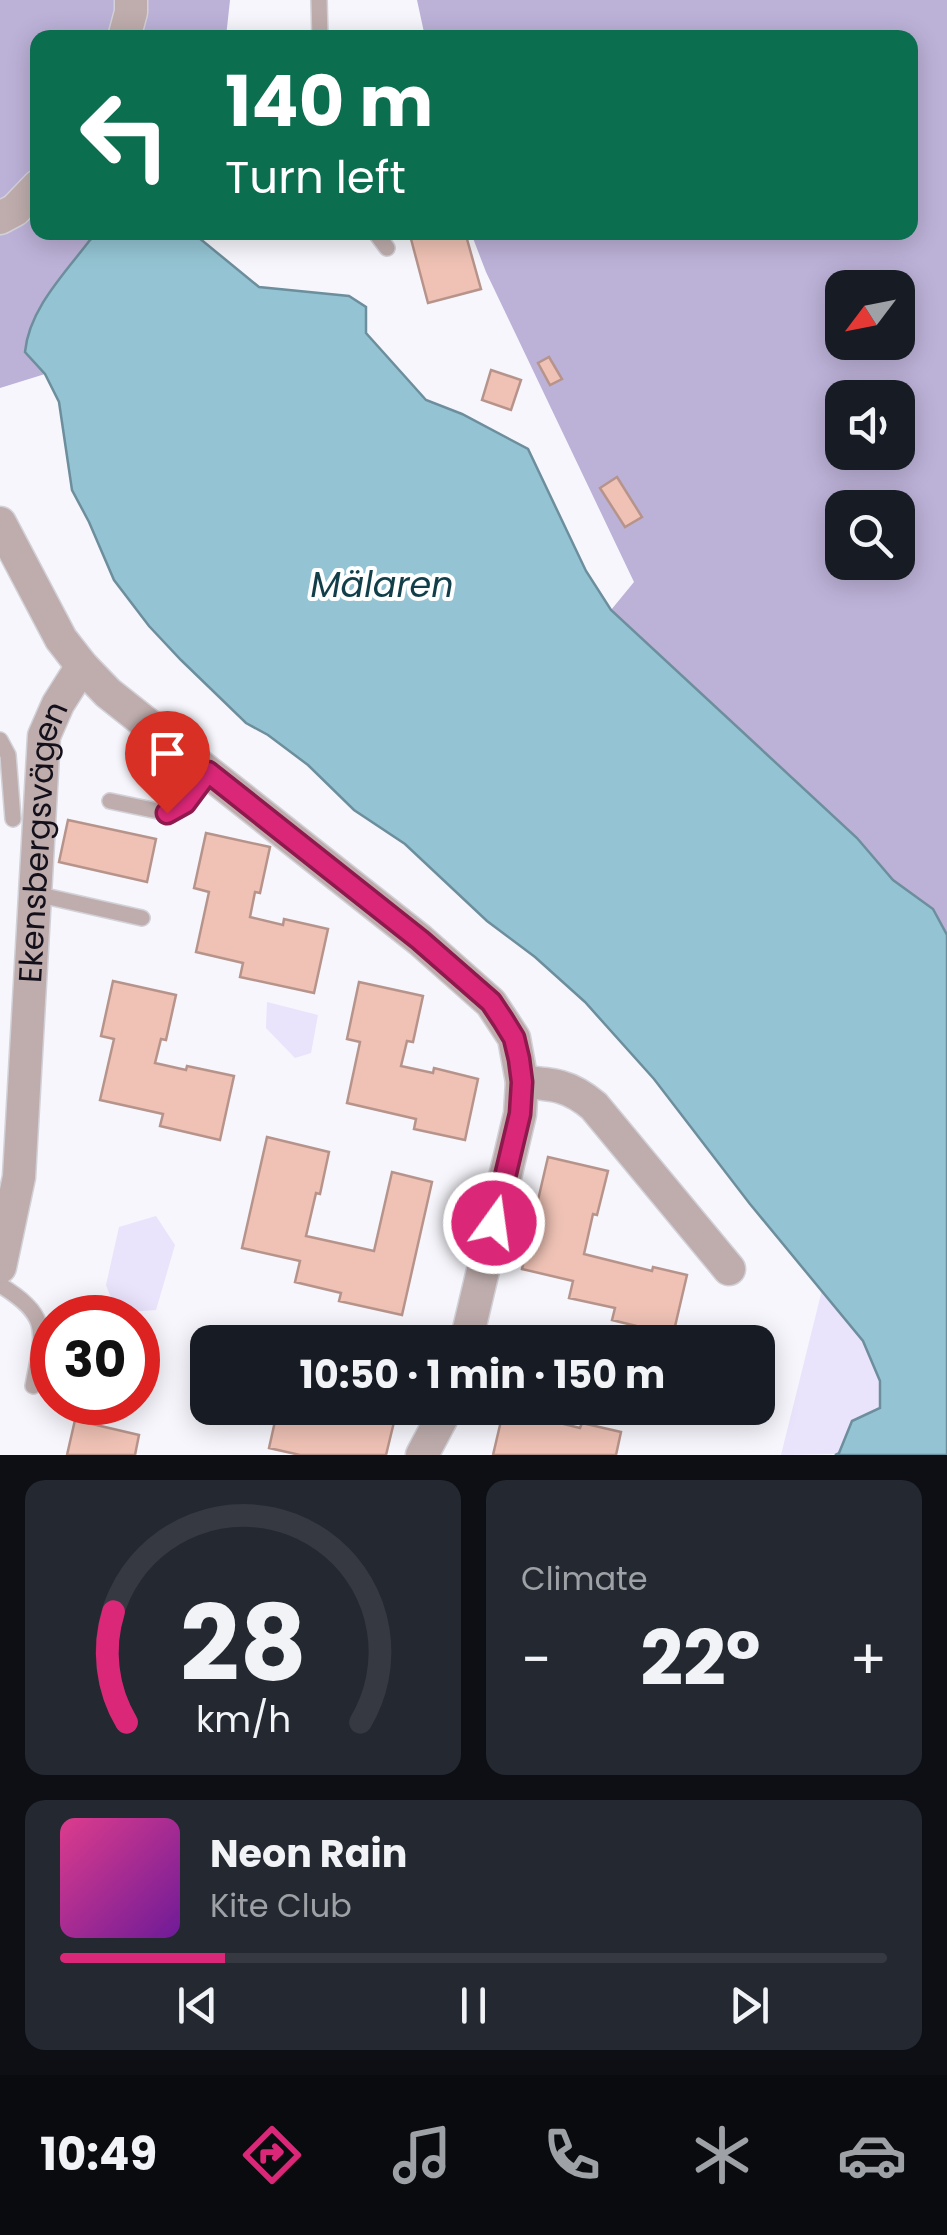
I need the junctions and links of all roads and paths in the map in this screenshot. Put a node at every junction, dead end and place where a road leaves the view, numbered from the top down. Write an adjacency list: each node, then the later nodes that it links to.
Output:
1 (131, 0): 3 (street)
2 (320, 0): 4 (lane)
3 (126, 30)
4 (320, 30)
5 (30, 194): 6 (street)
6 (0, 218)
7 (381, 240): 8 (lane)
8 (387, 248)
9 (0, 523): 10 (street)
10 (82, 666): 12 (street); 14 (street, Ekensbergsvägen)
11 (0, 740): 14 (lane)
12 (208, 772): 13 (lane); 17 (street)
13 (110, 802)
14 (18, 820): 15 (street, Ekensbergsvägen)
15 (36, 894): 16 (lane); 18 (street, Ekensbergsvägen)
16 (142, 918)
17 (522, 1082): 19 (street); 22 (street)
18 (0, 1267)
19 (730, 1269)
20 (0, 1285): 21 (lane)
21 (30, 1309)
22 (470, 1325)
23 (439, 1425): 25 (street)
24 (450, 1425): 26 (street)
25 (422, 1455)
26 (453, 1455)

